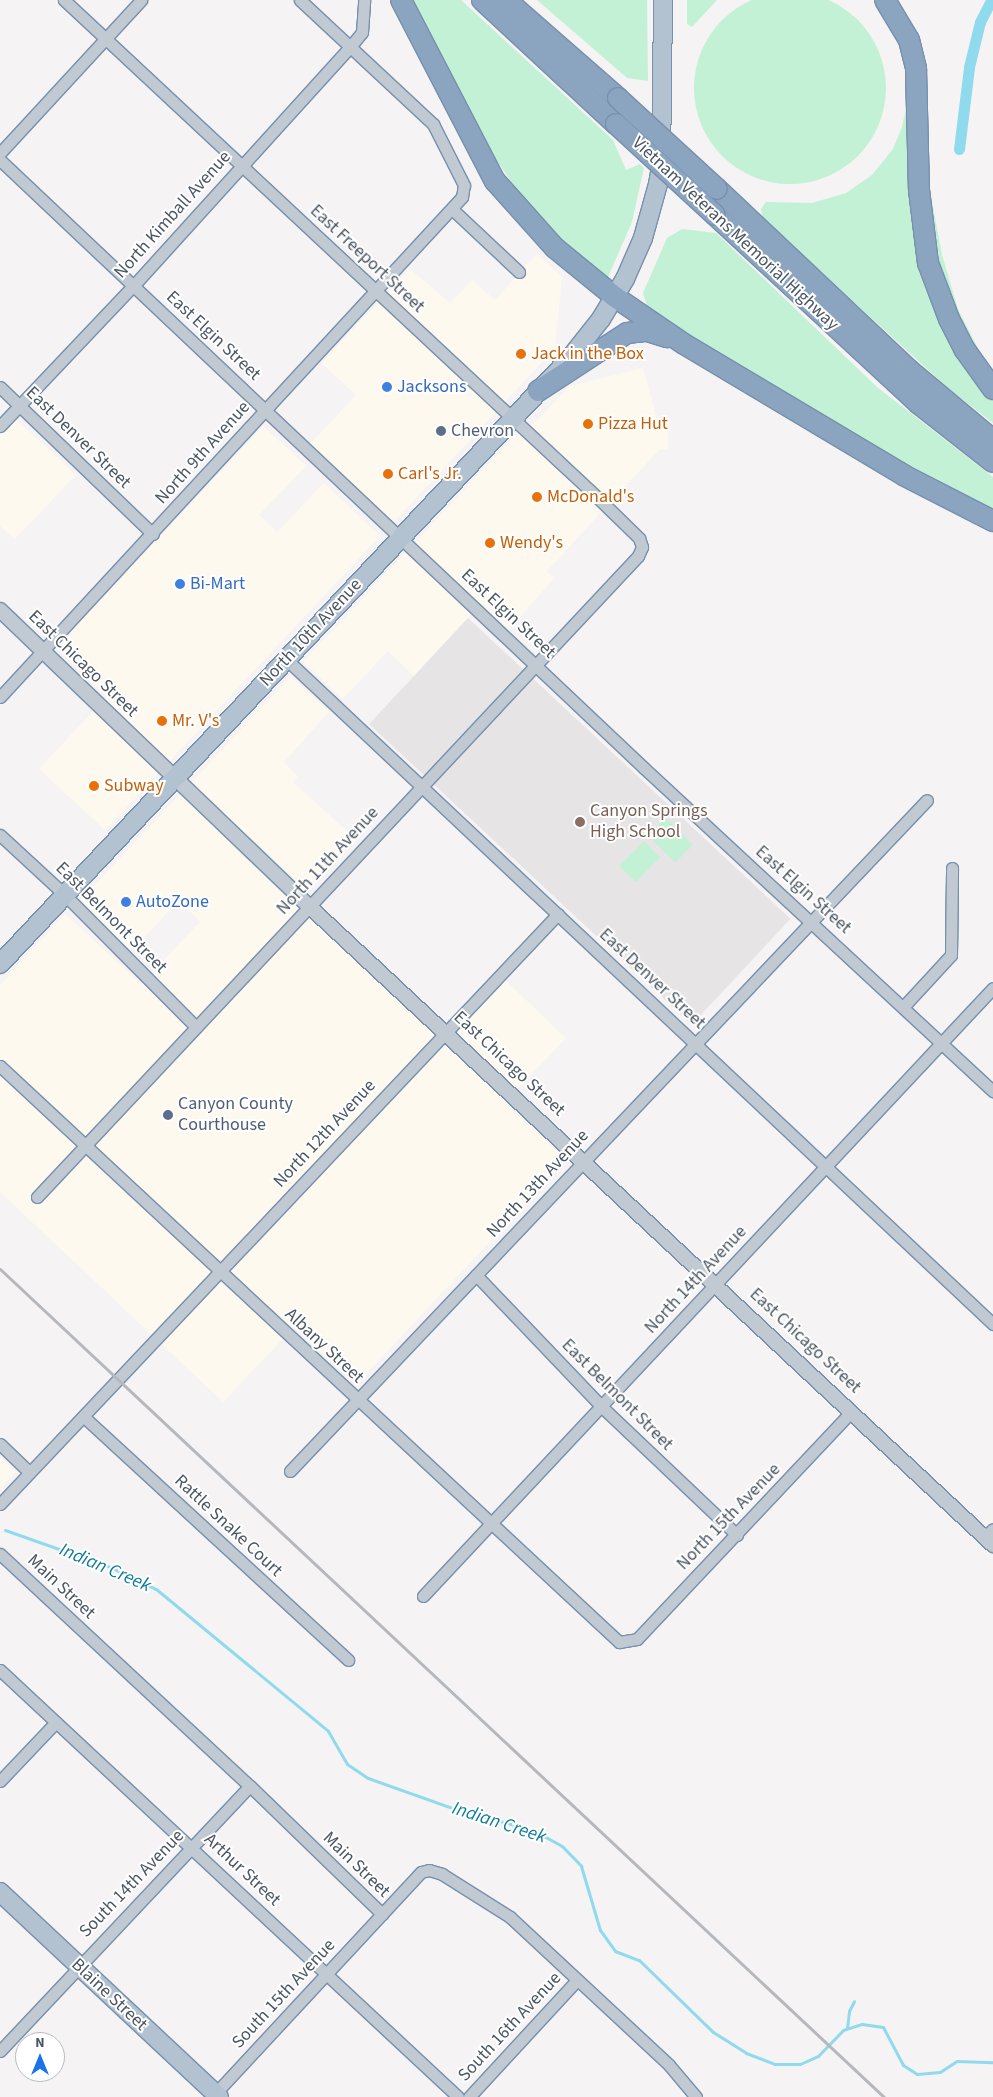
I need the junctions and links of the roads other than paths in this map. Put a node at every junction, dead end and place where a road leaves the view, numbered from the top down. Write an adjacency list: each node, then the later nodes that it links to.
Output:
1 (64, 0): 10 (street, East Freeport Street)
2 (141, 0): 10 (street)
3 (300, 0): 11 (street)
4 (364, 0): 11 (street, North Kimball Avenue)
5 (401, 0): 19 (highway)
6 (482, 0): 29 (highway, Vietnam Veterans Memorial Highway, bridge)
7 (506, 0): 28 (highway, Vietnam Veterans Memorial Highway, bridge)
8 (663, 0): 19 (main road, North 10th Avenue)
9 (885, 0): 22 (highway)
10 (105, 38): 12 (street); 14 (street, East Freeport Street)
11 (350, 47): 14 (street, North Kimball Avenue); 15 (street, North 9th Avenue)
12 (0, 153)
13 (0, 160): 17 (street, East Elgin Street)
14 (241, 165): 17 (street, North Kimball Avenue); 18 (street, East Freeport Street)
15 (452, 209): 16 (street); 18 (street, North 9th Avenue)
16 (519, 272)
17 (134, 284): 24 (street, North Kimball Avenue); 25 (street, East Elgin Street)
18 (376, 291): 25 (street, North 9th Avenue); 26 (street, East Freeport Street)
19 (615, 297): 20 (highway); 23 (main road, North 10th Avenue)
20 (684, 344): 23 (highway); 30 (highway)
21 (0, 388): 24 (street, East Denver Street)
22 (993, 389)
23 (538, 391): 26 (main road, North 10th Avenue)
24 (19, 406): 27 (street, North Kimball Avenue); 31 (street, East Denver Street)
25 (266, 410): 31 (street, North 9th Avenue); 32 (street, East Elgin Street)
26 (513, 418): 32 (main road, North 10th Avenue); 33 (street, East Freeport Street)
27 (0, 426)
28 (993, 440)
29 (993, 462)
30 (993, 521)
31 (153, 534): 35 (street, North 9th Avenue)
32 (401, 537): 36 (main road, North 10th Avenue); 37 (street, East Elgin Street)
33 (642, 547): 37 (street, North 11th Avenue)
34 (0, 610): 35 (street, East Chicago Street)
35 (43, 651): 38 (street, North 9th Avenue); 39 (street, East Chicago Street)
36 (286, 659): 39 (main road, North 10th Avenue); 40 (street, East Denver Street)
37 (536, 665): 40 (street, North 11th Avenue); 47 (street, East Elgin Street)
38 (0, 697)
39 (174, 778): 44 (main road, North 10th Avenue); 45 (street, East Chicago Street)
40 (422, 784): 45 (street, North 11th Avenue); 46 (street, East Denver Street)
41 (927, 800): 47 (street, North 13th Avenue)
42 (0, 835): 44 (street, East Belmont Street)
43 (952, 868): 50 (street)
44 (65, 895): 48 (main road, North 10th Avenue); 51 (street, East Belmont Street)
45 (310, 907): 51 (street, North 11th Avenue); 52 (street, East Chicago Street)
46 (558, 914): 52 (street, North 12th Avenue); 54 (street, East Denver Street)
47 (811, 921): 50 (street, East Elgin Street); 54 (street, North 13th Avenue)
48 (0, 964)
49 (993, 988): 53 (street, North 14th Avenue)
50 (904, 1006): 53 (street, East Elgin Street)
51 (196, 1027): 57 (street, North 11th Avenue)
52 (445, 1031): 58 (street, East Chicago Street); 61 (street, North 12th Avenue)
53 (942, 1042): 56 (street, East Elgin Street); 59 (street, North 14th Avenue)
54 (695, 1044): 58 (street, North 13th Avenue); 59 (street, East Denver Street)
55 (0, 1066): 57 (street, Albany Street)
56 (993, 1091)
57 (86, 1147): 60 (street, North 11th Avenue); 61 (street, Albany Street)
58 (584, 1161): 62 (street, North 13th Avenue); 63 (street, East Chicago Street)
59 (826, 1168): 63 (street, North 14th Avenue); 64 (street, East Denver Street)
60 (38, 1197)
61 (219, 1272): 65 (street, Albany Street); 68 (street, North 12th Avenue)
62 (476, 1275): 65 (street, North 13th Avenue); 66 (street, East Belmont Street)
63 (716, 1284): 66 (street, North 14th Avenue); 67 (street, East Chicago Street)
64 (993, 1324)
65 (357, 1401): 70 (street, North 13th Avenue); 73 (street, Albany Street)
66 (602, 1407): 73 (street, North 14th Avenue); 74 (street, East Belmont Street)
67 (852, 1411): 74 (street, North 15th Avenue); 75 (street, East Chicago Street)
68 (84, 1417): 71 (street, North 12th Avenue); 79 (street, Rattle Snake Court)
69 (0, 1444): 71 (street)
70 (290, 1471)
71 (30, 1472): 72 (street, North 12th Avenue)
72 (0, 1504)
73 (491, 1525): 77 (street, North 14th Avenue); 78 (street, Albany Street)
74 (737, 1535): 78 (street, North 15th Avenue)
75 (990, 1537)
76 (0, 1554): 83 (street, Main Street)
77 (423, 1596)
78 (628, 1642)
79 (348, 1660)
80 (0, 1670): 81 (street, Arthur Street)
81 (56, 1722): 82 (street); 84 (street, Arthur Street)
82 (0, 1781)
83 (250, 1786): 84 (street, South 14th Avenue); 86 (street, Main Street)
84 (192, 1847): 87 (street, South 14th Avenue); 88 (street, Arthur Street)
85 (0, 1892): 87 (main road, Blaine Street)
86 (382, 1914): 88 (street, South 15th Avenue); 89 (street, Main Street)
87 (78, 1966): 90 (street, South 14th Avenue); 91 (main road, Blaine Street)
88 (327, 1974): 91 (street, South 15th Avenue); 92 (street, Arthur Street)
89 (578, 1980): 93 (street, South 16th Avenue); 94 (street, Main Street)
90 (0, 2051)
91 (215, 2096)
92 (458, 2097)
93 (469, 2097)
94 (696, 2097)

